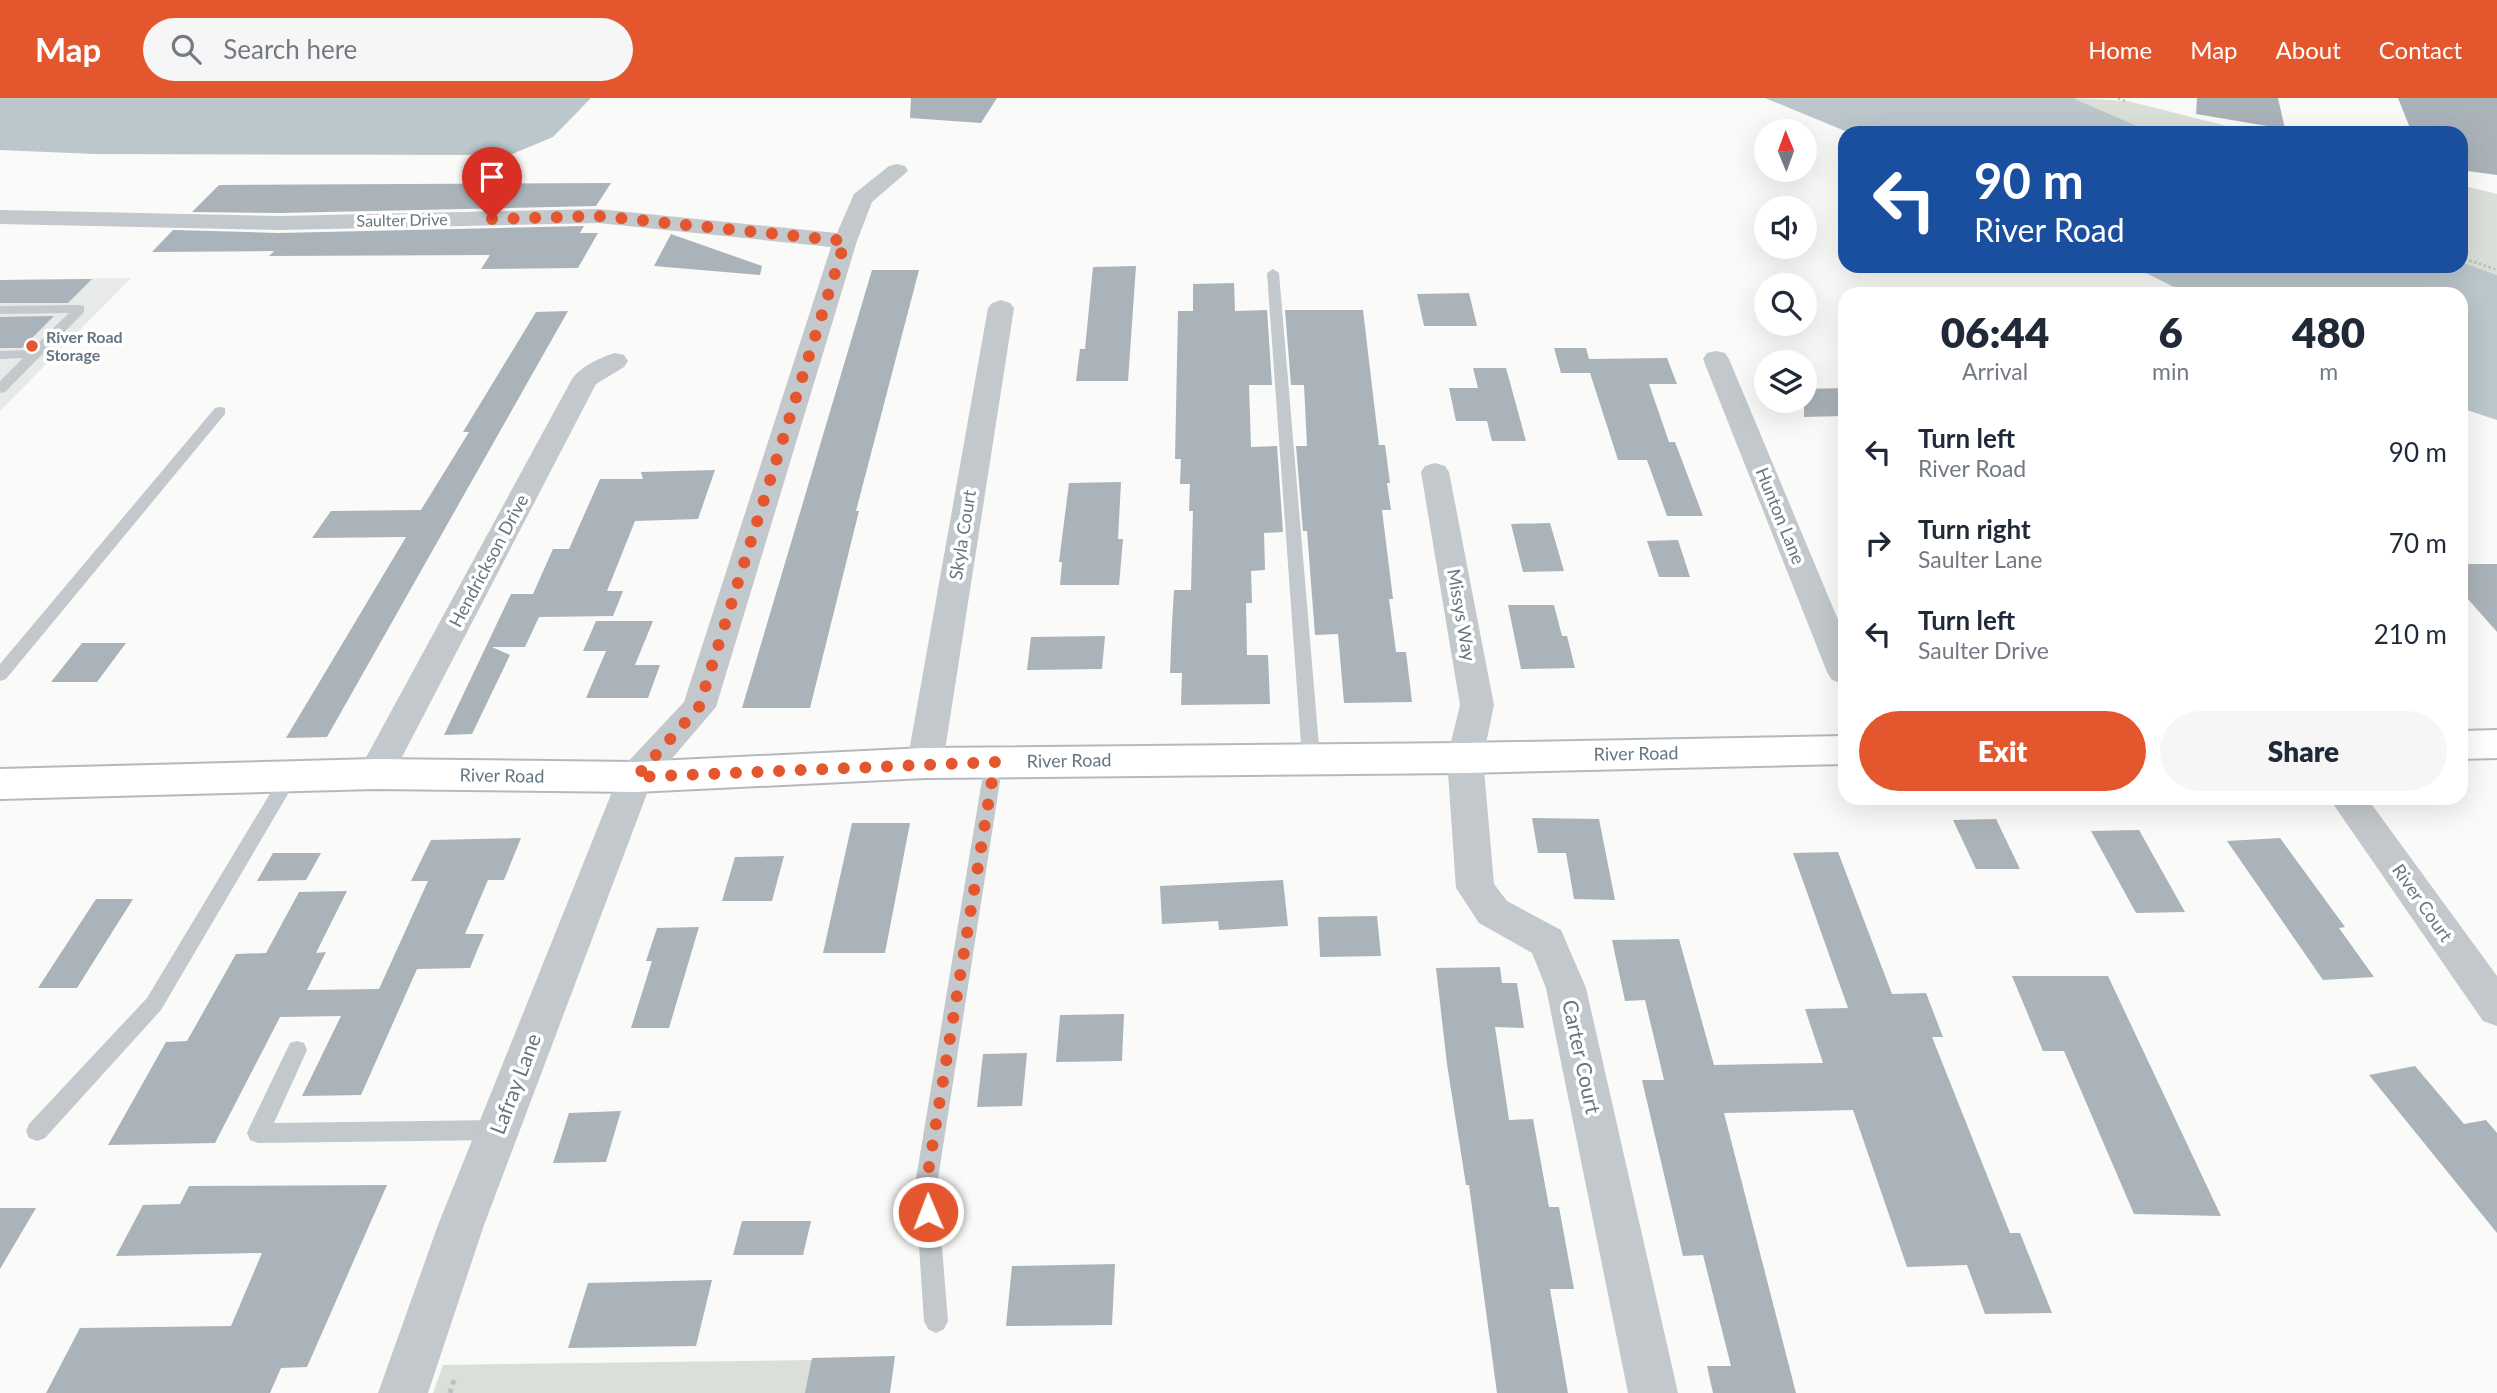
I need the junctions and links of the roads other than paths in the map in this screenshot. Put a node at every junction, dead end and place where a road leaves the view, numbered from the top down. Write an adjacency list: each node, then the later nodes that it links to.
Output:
1 (897, 171): 3 (street)
2 (0, 217): 3 (street, Saulter Drive)
3 (845, 241): 25 (street)
4 (1273, 273): 19 (lane)
5 (1001, 308): 21 (street, Skyla Court)
6 (0, 310): 7 (lane)
7 (35, 354): 8 (lane); 11 (lane)
8 (0, 355)
9 (1716, 359): 14 (street, Hunton Lane)
10 (615, 361): 23 (street, Hendrickson Drive)
11 (0, 389)
12 (220, 411): 15 (lane)
13 (1435, 472): 20 (street, Missys Way)
14 (1838, 657)
15 (0, 675)
16 (2497, 744): 17 (street)
17 (2468, 745)
18 (1838, 750): 20 (street, River Road)
19 (1311, 758): 20 (street, River Road); 22 (street, River Road)
20 (1465, 758): 34 (street, Carter Court)
21 (925, 762): 22 (street, River Road); 25 (street, River Road)
22 (995, 762): 32 (lane)
23 (376, 774): 24 (street, River Road); 25 (street, River Road)
24 (289, 777): 26 (street, River Road); 31 (lane)
25 (636, 777): 30 (street, Lafray Lane)
26 (0, 784)
27 (2352, 805): 28 (street, River Court)
28 (2497, 1009)
29 (297, 1050): 30 (lane)
30 (498, 1129): 33 (street, Lafray Lane)
31 (37, 1131)
32 (936, 1321)
33 (403, 1393)
34 (1653, 1393)

